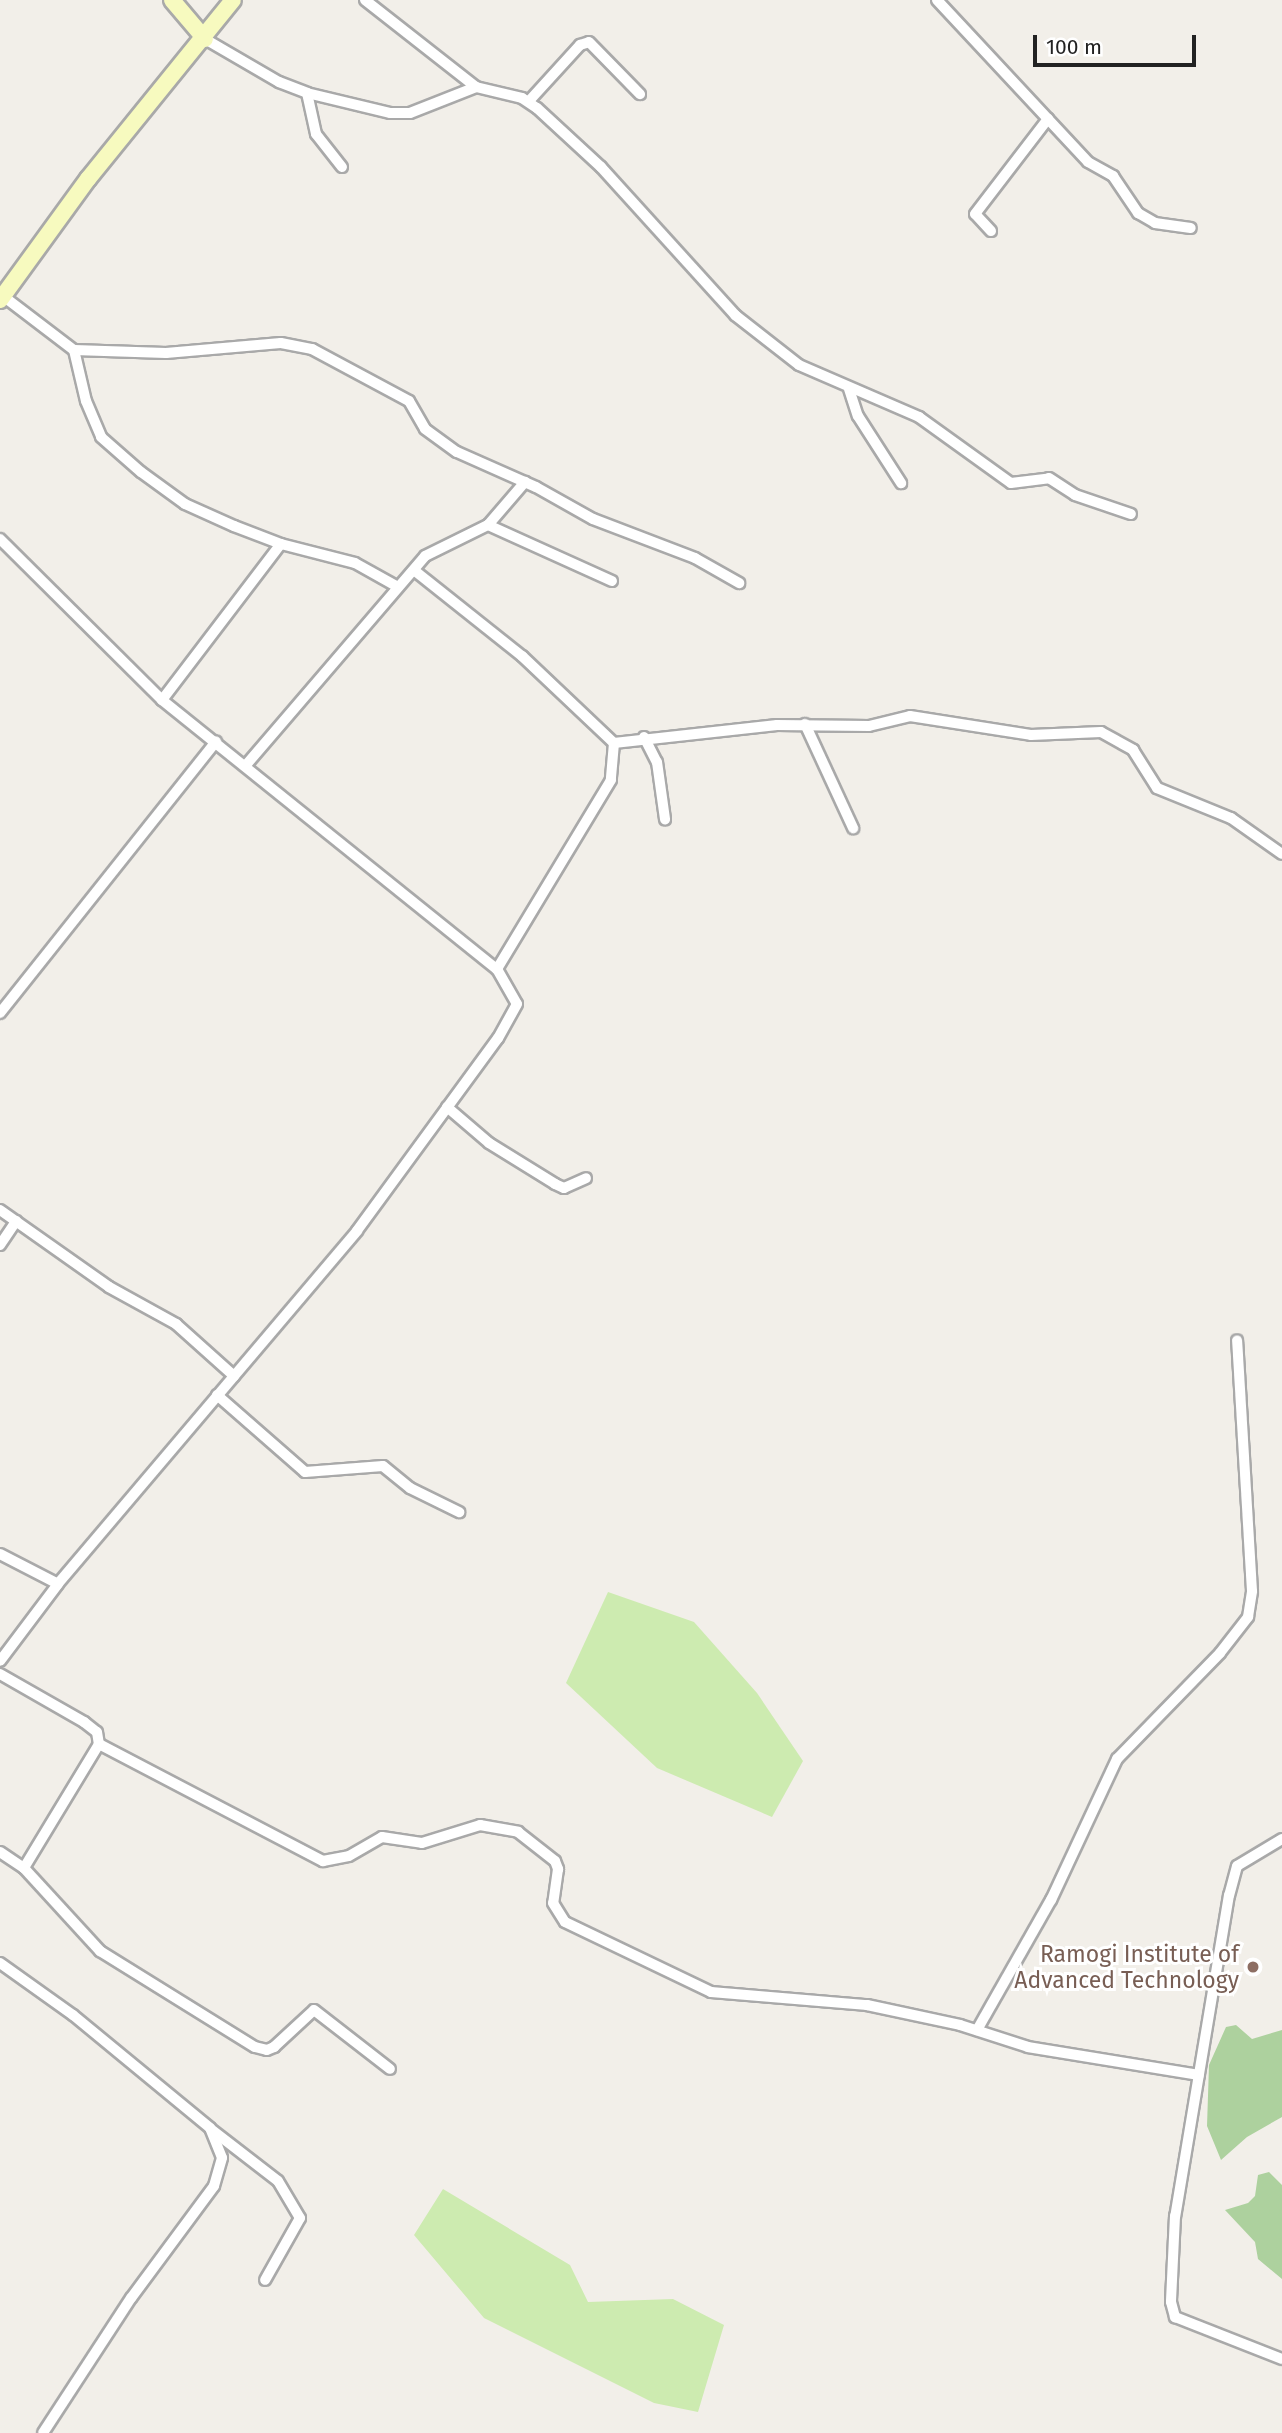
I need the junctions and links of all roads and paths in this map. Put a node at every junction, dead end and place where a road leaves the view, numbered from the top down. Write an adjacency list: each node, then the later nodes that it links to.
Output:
1 (172, 0): 5 (main road)
2 (233, 0): 5 (main road)
3 (365, 0): 6 (street)
4 (937, 0): 10 (street)
5 (205, 38): 7 (street); 14 (main road)
6 (476, 88): 7 (street); 9 (street)
7 (307, 93): 11 (street)
8 (640, 94): 9 (street)
9 (529, 101): 16 (street)
10 (1048, 118): 12 (street); 13 (street)
11 (342, 167)
12 (1191, 228)
13 (991, 231)
14 (2, 298): 15 (street)
15 (74, 350): 17 (street); 22 (street)
16 (849, 389): 18 (street); 19 (street)
17 (526, 482): 20 (street); 25 (street)
18 (901, 483)
19 (1131, 514)
20 (488, 525): 23 (street); 24 (street)
21 (0, 539): 27 (street)
22 (281, 544): 26 (street); 27 (street)
23 (415, 571): 26 (street); 31 (street)
24 (611, 581)
25 (739, 583)
26 (398, 587): 32 (street)
27 (162, 700): 30 (street)
28 (805, 724): 29 (street); 34 (street); 35 (street)
29 (644, 737): 31 (street); 33 (street)
30 (216, 741): 32 (street); 37 (street)
31 (614, 743): 36 (street)
32 (246, 765): 36 (street)
33 (666, 819)
34 (853, 828)
35 (1282, 854)
36 (497, 969): 38 (street)
37 (0, 1013)
38 (447, 1107): 39 (street); 44 (street)
39 (586, 1178)
40 (0, 1210): 41 (street)
41 (16, 1221): 42 (street); 44 (street)
42 (0, 1245)
43 (1237, 1340): 56 (street)
44 (234, 1376): 45 (street)
45 (217, 1395): 46 (street); 48 (street)
46 (459, 1512)
47 (0, 1554): 48 (street)
48 (58, 1584): 49 (street)
49 (0, 1661)
50 (0, 1674): 51 (street)
51 (99, 1744): 54 (street); 56 (street)
52 (1282, 1839): 58 (street)
53 (0, 1852): 54 (street)
54 (24, 1868): 57 (street)
55 (0, 1963): 59 (street)
56 (977, 2031): 58 (street)
57 (390, 2069)
58 (1199, 2075): 61 (street)
59 (210, 2128): 60 (street); 62 (street)
60 (265, 2280)
61 (1282, 2360)
62 (43, 2433)

